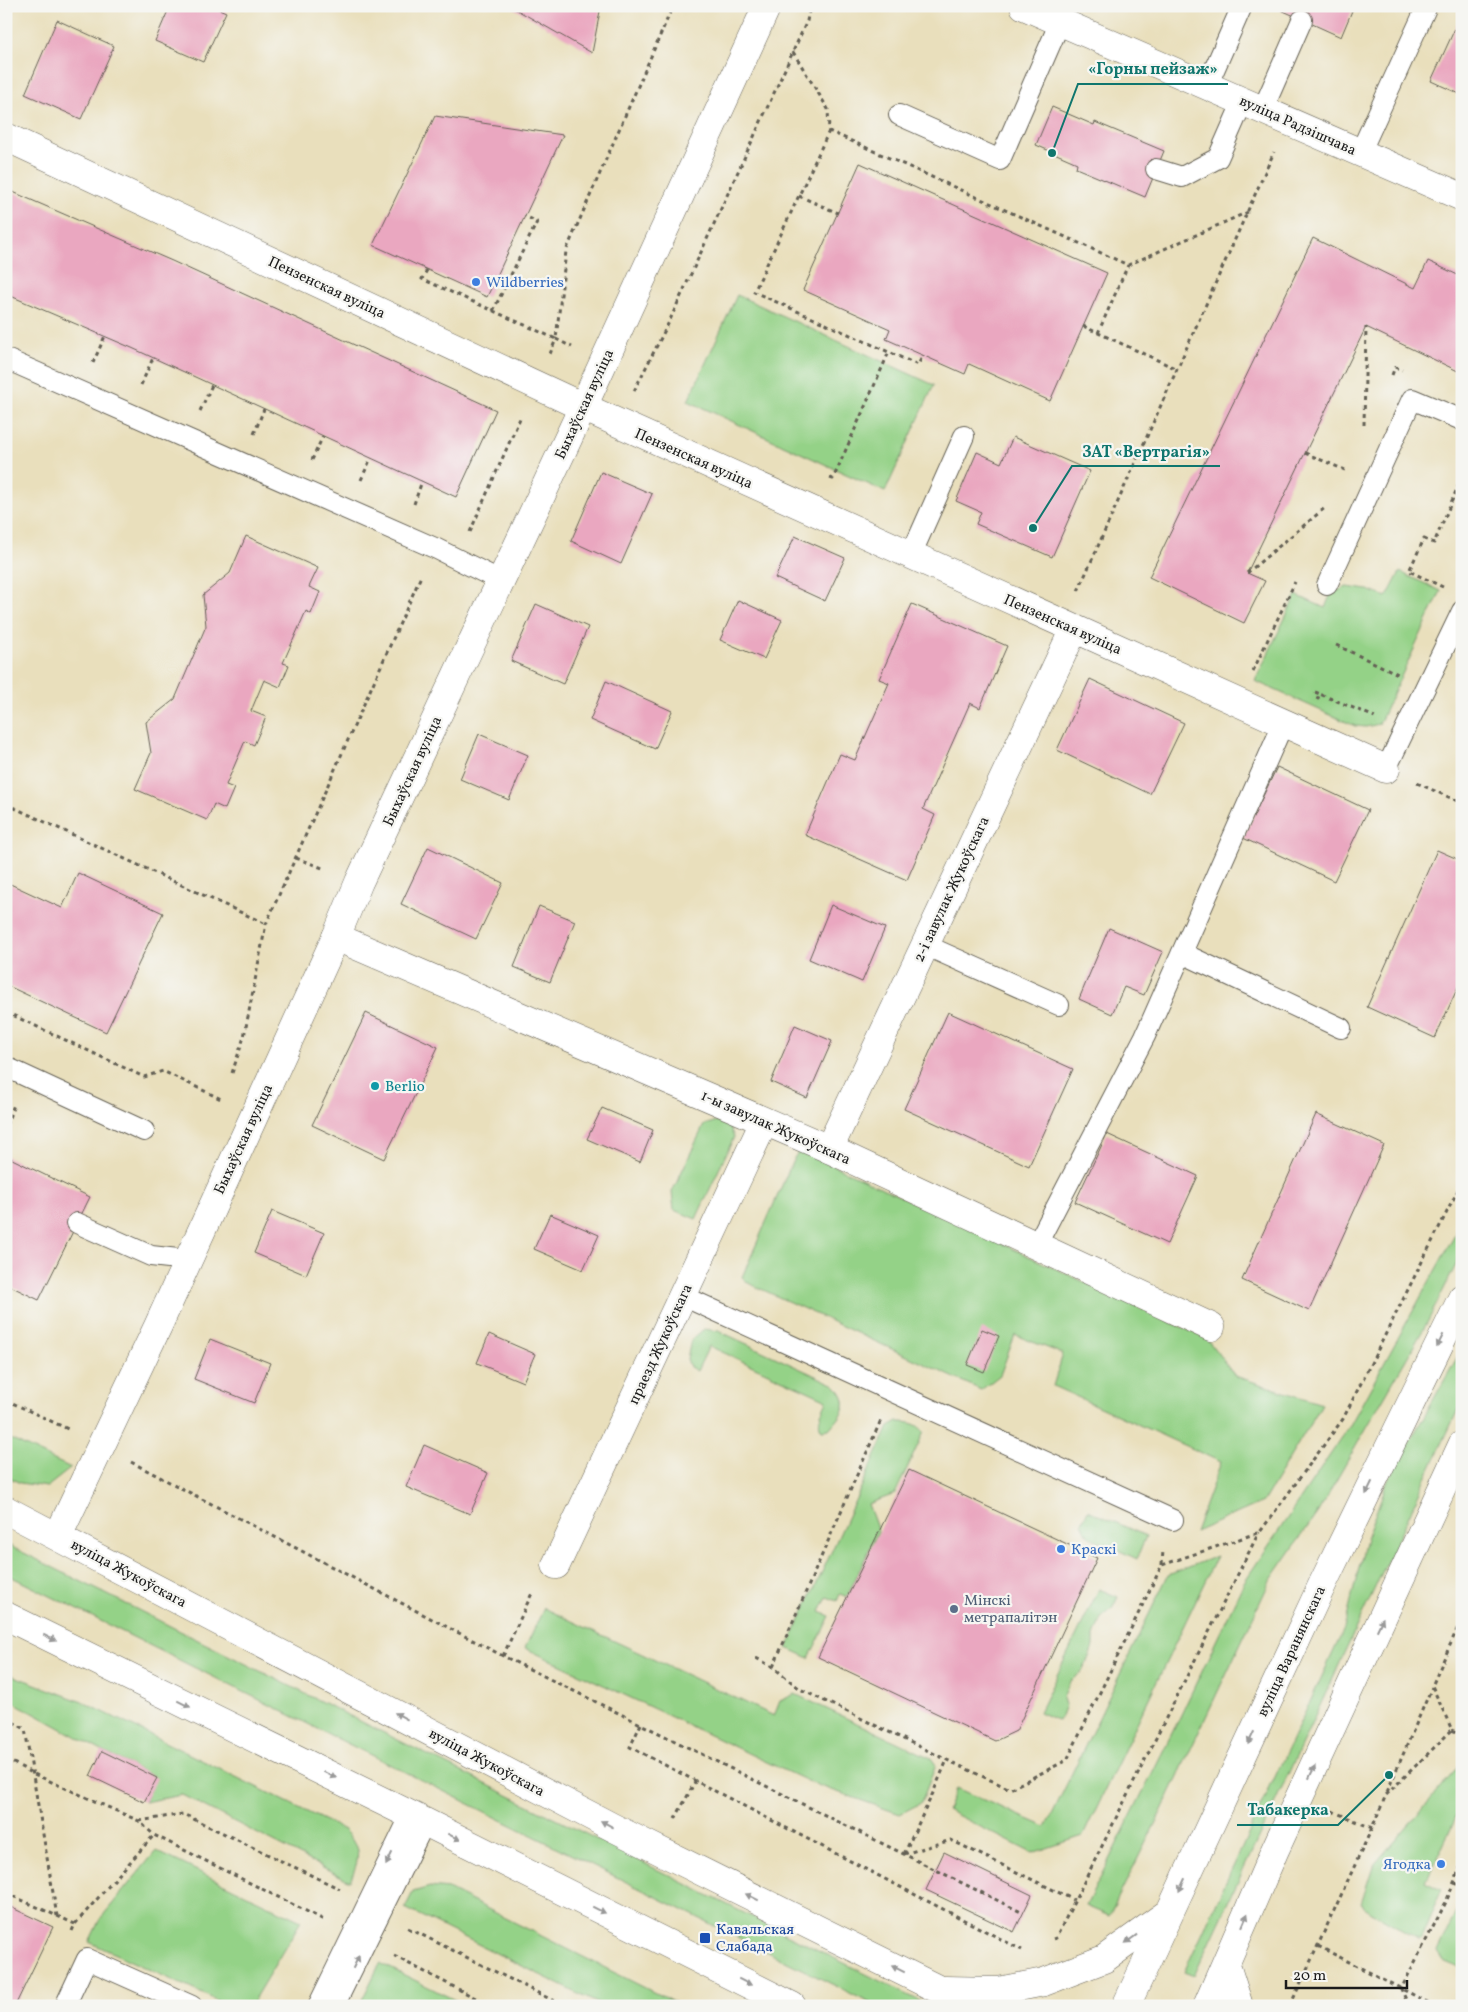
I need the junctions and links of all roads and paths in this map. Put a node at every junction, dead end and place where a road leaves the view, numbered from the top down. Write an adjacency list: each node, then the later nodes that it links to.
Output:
1 (673, 6): 28 (path)
2 (767, 6): 33 (street, Быхаўская вуліца)
3 (810, 6): 36 (path)
4 (1024, 6): 8 (street, вуліца Радзішчава)
5 (1242, 6): 9 (lane)
6 (1426, 6): 15 (lane)
7 (1302, 20): 10 (lane)
8 (1060, 22): 9 (street, вуліца Радзішчава); 11 (lane)
9 (1207, 86): 10 (street, вуліца Радзішчава)
10 (1253, 105): 12 (street, вуліца Радзішчава); 16 (lane)
11 (899, 115)
12 (1288, 121): 15 (street, вуліца Радзішчава); 35 (path)
13 (829, 131): 17 (path)
14 (6, 137): 39 (street, Пензенская вуліца)
15 (1360, 153): 18 (street, вуліца Радзішчава)
16 (1156, 169)
17 (799, 196): 19 (path); 29 (path)
18 (1462, 197)
19 (838, 213)
20 (525, 216): 23 (path)
21 (1128, 265): 26 (path)
22 (427, 270): 23 (path)
23 (493, 311): 28 (path)
24 (1083, 326): 26 (path)
25 (1366, 327): 45 (path)
26 (1098, 333): 35 (path)
27 (105, 336): 34 (path)
28 (556, 339): 33 (path); 39 (path)
29 (889, 352): 30 (path); 53 (path)
30 (923, 355)
31 (153, 358): 37 (path)
32 (6, 359): 59 (lane)
33 (604, 362): 36 (path); 41 (street, Быхаўская вуліца)
34 (92, 364)
35 (1177, 369): 66 (path)
36 (640, 380): 40 (path)
37 (141, 385)
38 (212, 385): 43 (path)
39 (536, 385): 41 (street, Пензенская вуліца); 59 (path)
40 (632, 396)
41 (582, 407): 60 (street, Пензенская вуліца); 62 (street, Быхаўская вуліца)
42 (264, 409): 46 (path)
43 (200, 412)
44 (1462, 420): 63 (lane)
45 (1364, 426)
46 (253, 435)
47 (323, 436): 51 (path)
48 (964, 436): 60 (lane)
49 (1305, 453): 52 (path)
50 (371, 458): 56 (path)
51 (312, 461)
52 (1348, 471)
53 (825, 476)
54 (1462, 477): 64 (path)
55 (422, 481): 57 (path)
56 (360, 482)
57 (414, 505)
58 (1327, 506): 61 (path)
59 (436, 549): 62 (lane); 76 (path)
60 (911, 555): 66 (street, Пензенская вуліца)
61 (1247, 573)
62 (501, 581): 77 (street, Быхаўская вуліца)
63 (1327, 584)
64 (1447, 588)
65 (1462, 611): 73 (lane)
66 (1074, 629): 72 (street, Пензенская вуліца); 78 (street, 2-і завулак Жукоўскага)
67 (1336, 645): 68 (path)
68 (1406, 678)
69 (1315, 692): 70 (path)
70 (1320, 694): 71 (path); 72 (path)
71 (1376, 718)
72 (1293, 728): 73 (street, Пензенская вуліца); 79 (lane)
73 (1386, 769): 74 (path)
74 (1462, 803)
75 (6, 804): 76 (path)
76 (266, 924): 84 (path)
77 (336, 936): 89 (street, 1-ы завулак Жукоўскага); 96 (street, Быхаўская вуліца)
78 (925, 945): 80 (lane); 92 (street, 2-і завулак Жукоўскага)
79 (1182, 953): 82 (lane); 95 (lane)
80 (1059, 1005)
81 (6, 1012): 86 (path)
82 (1341, 1028)
83 (6, 1067): 91 (lane)
84 (229, 1082)
85 (226, 1091): 86 (path)
86 (224, 1100): 88 (path)
87 (6, 1101): 90 (path)
88 (220, 1109)
89 (764, 1122): 92 (street, 1-ы завулак Жукоўскага); 97 (street, праезд Жукоўскага)
90 (6, 1125)
91 (144, 1131)
92 (828, 1150): 95 (street, 1-ы завулак Жукоўскага)
93 (1462, 1182): 106 (path)
94 (77, 1223): 96 (lane)
95 (1036, 1246): 99 (street, 1-ы завулак Жукоўскага)
96 (186, 1260): 107 (street, Быхаўская вуліца)
97 (683, 1296): 105 (lane); 108 (street, праезд Жукоўскага)
98 (1462, 1298): 132 (street, вуліца Варанянскага, one-way to 132)
99 (1211, 1327)
100 (6, 1400): 101 (path)
101 (76, 1432)
102 (1462, 1445): 122 (street, one-way to 102)
103 (123, 1458): 114 (path)
104 (6, 1510): 107 (street, вуліца Жукоўскага)
105 (1173, 1520)
106 (1260, 1532): 118 (path); 131 (path)
107 (58, 1536): 125 (street, вуліца Жукоўскага, one-way to 107)
108 (556, 1566)
109 (6, 1616): 123 (street, one-way to 123)
110 (1462, 1618): 112 (path)
111 (756, 1658): 118 (path)
112 (1432, 1686): 115 (path); 121 (path)
113 (6, 1718): 119 (path)
114 (641, 1724): 120 (path); 126 (path)
115 (1452, 1730): 116 (path); 121 (path)
116 (1462, 1734)
117 (6, 1759): 119 (path)
118 (947, 1760): 126 (path)
119 (34, 1774): 134 (path); 135 (path)
120 (696, 1780): 125 (path); 139 (path)
121 (1386, 1795): 124 (path)
122 (1300, 1797): 124 (path); 140 (street, one-way to 122)
123 (418, 1818): 145 (lane, one-way to 145); 146 (lane, one-way to 123); 147 (street, one-way to 147)
124 (1372, 1828): 138 (path)
125 (658, 1850): 142 (street, вуліца Жукоўскага, one-way to 125)
126 (904, 1854): 131 (path); 133 (path)
127 (1462, 1864): 128 (path)
128 (1455, 1883): 129 (path); 141 (path)
129 (1462, 1886)
130 (6, 1893): 134 (path)
131 (1074, 1900): 137 (path)
132 (1170, 1911): 142 (street, one-way to 142); 149 (street, вуліца Варанянскага)
133 (1023, 1913)
134 (57, 1916): 135 (path)
135 (75, 1924): 136 (path)
136 (71, 1932)
137 (1048, 1941)
138 (1318, 1946): 141 (path); 152 (path)
139 (1023, 1950)
140 (1226, 1965): 150 (street); 151 (street)
141 (1401, 1989): 153 (path); 154 (path)
142 (942, 1990): 148 (street, вуліца Жукоўскага)
143 (65, 2006): 144 (lane)
144 (192, 2006)
145 (318, 2006)
146 (334, 2006)
147 (792, 2006)
148 (972, 2006)
149 (1126, 2006)
150 (1207, 2006)
151 (1239, 2006)
152 (1290, 2006)
153 (1409, 2006)
154 (1435, 2006)

